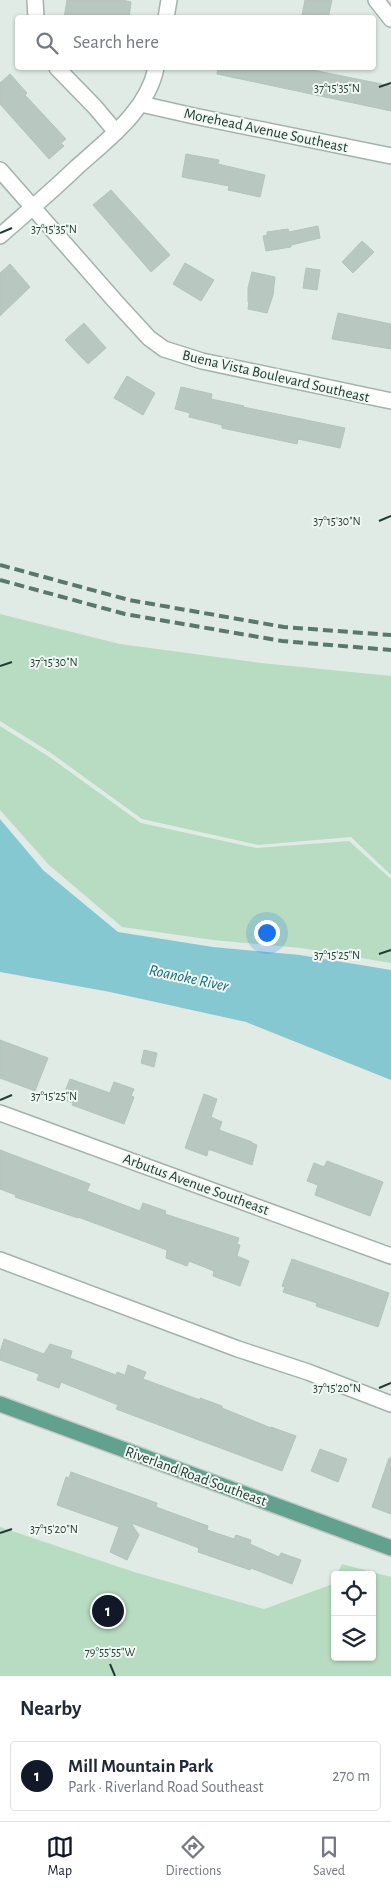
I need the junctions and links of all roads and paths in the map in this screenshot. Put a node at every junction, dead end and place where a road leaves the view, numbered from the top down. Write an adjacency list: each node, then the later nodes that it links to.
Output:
1 (35, 0): 4 (street)
2 (169, 0): 5 (street)
3 (376, 0): 6 (street)
4 (36, 15)
5 (166, 15)
6 (391, 19)
7 (59, 70): 10 (street)
8 (155, 70): 9 (street)
9 (141, 104): 10 (street); 11 (street, Morehead Avenue Southeast)
10 (116, 132): 13 (street)
11 (391, 156)
12 (0, 170): 13 (street, Buena Vista Boulevard Southeast)
13 (33, 208): 14 (street); 15 (street, Buena Vista Boulevard Southeast)
14 (0, 236)
15 (391, 401)
16 (0, 1113): 17 (street, Arbutus Avenue Southeast)
17 (391, 1256)
18 (0, 1260): 20 (street)
19 (0, 1404): 21 (main road, Riverland Road Southeast)
20 (391, 1404)
21 (391, 1548)

